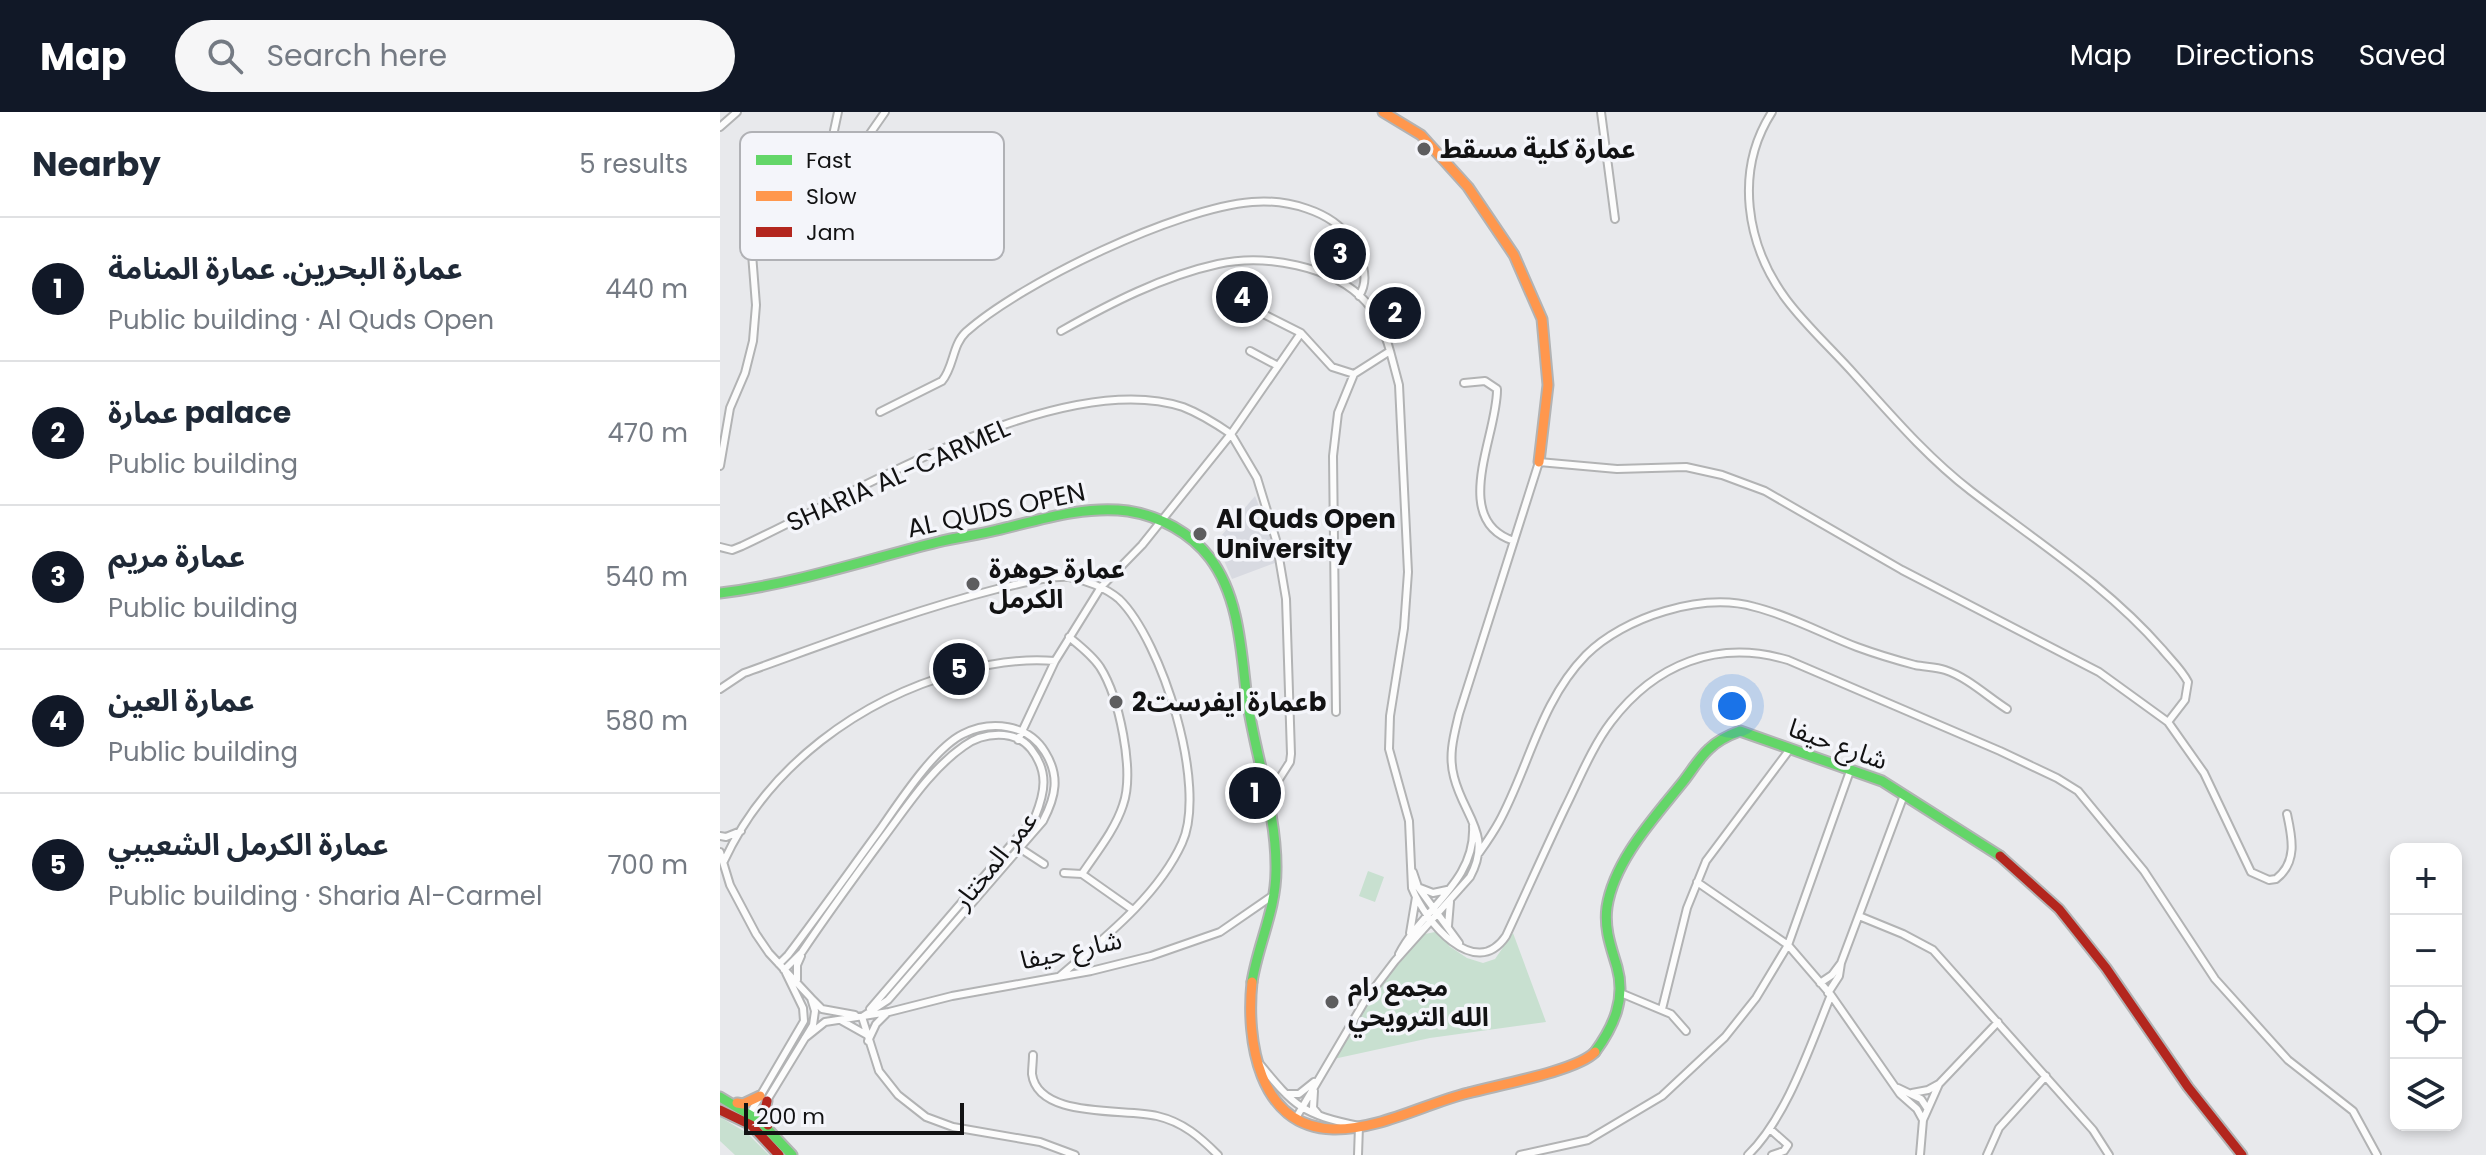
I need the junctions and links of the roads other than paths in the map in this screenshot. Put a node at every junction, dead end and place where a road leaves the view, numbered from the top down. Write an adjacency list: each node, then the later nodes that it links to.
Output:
1 (737, 112): 7 (street)
2 (838, 112): 8 (street)
3 (885, 112): 9 (street)
4 (1383, 112): 23 (street)
5 (1601, 112): 10 (street)
6 (1772, 112): 35 (street)
7 (720, 127)
8 (834, 132)
9 (871, 132)
10 (1615, 219)
11 (752, 260): 24 (street)
12 (1359, 296): 14 (street); 17 (street); 21 (street)
13 (1234, 299): 15 (street)
14 (1061, 331)
15 (1301, 333): 18 (street); 19 (street)
16 (1250, 351): 18 (street)
17 (1390, 351): 19 (street); 50 (street)
18 (1278, 366): 22 (street)
19 (1354, 374): 34 (street)
20 (1464, 383): 26 (street)
21 (880, 412)
22 (1231, 434): 25 (street); 27 (street, SHARIA AL-CARMEL); 41 (street)
23 (1539, 462): 26 (street); 35 (street)
24 (720, 466)
25 (1163, 520): 28 (street); 29 (street, AL QUDS OPEN); 41 (street, AL QUDS OPEN)
26 (1514, 541): 43 (street)
27 (720, 547)
28 (1101, 587): 30 (street); 32 (street); 63 (street)
29 (720, 593)
30 (1069, 637): 31 (street); 55 (street)
31 (1055, 661): 36 (street); 44 (street)
32 (720, 689)
33 (2007, 709): 49 (street)
34 (1336, 712)
35 (2168, 722): 42 (street)
36 (1021, 732): 37 (street); 47 (street); 73 (street)
37 (1018, 740): 46 (street, عمر المختار); 70 (street)
38 (1790, 749): 39 (street, شارع حيفا); 56 (street); 77 (street, شارع حيفا)
39 (1850, 771): 40 (street, شارع حيفا); 69 (street)
40 (1904, 795): 65 (street); 125 (street, شارع حيفا)
41 (1267, 798): 60 (street, AL QUDS OPEN)
42 (2287, 814)
43 (1472, 819): 49 (street); 59 (street)
44 (741, 831): 45 (street); 51 (street)
45 (720, 836)
46 (1011, 845): 47 (street); 84 (street, عمر المختار)
47 (1020, 848): 52 (street); 79 (street)
48 (720, 852): 51 (street)
49 (1479, 853): 62 (street)
50 (1411, 860): 58 (street); 61 (street)
51 (724, 861): 57 (street)
52 (1044, 864)
53 (720, 873): 57 (street)
54 (1064, 873): 55 (street)
55 (1082, 874): 63 (street)
56 (1697, 882): 69 (street); 80 (street)
57 (730, 885): 73 (street)
58 (1418, 887): 59 (street); 64 (street)
59 (1450, 889): 64 (street)
60 (1275, 894): 74 (street, شارع حيفا); 92 (street)
61 (1416, 897): 64 (street); 68 (street)
62 (1451, 898): 64 (street); 66 (street)
63 (1133, 910): 74 (street)
64 (1432, 914): 66 (street); 67 (street); 68 (street)
65 (1859, 916): 72 (street); 87 (street)
66 (1447, 932): 67 (street); 126 (street)
67 (1420, 935): 71 (street)
68 (1409, 937): 71 (street)
69 (1788, 945): 76 (street); 120 (street)
70 (802, 952): 73 (street); 75 (street)
71 (1395, 961): 94 (street)
72 (1841, 963): 76 (street); 78 (street)
73 (782, 967): 75 (street); 86 (street)
74 (1060, 976): 82 (street, شارع حيفا)
75 (797, 980): 81 (street)
76 (1820, 983): 78 (street)
77 (1623, 994): 80 (street); 110 (street)
78 (1829, 994): 96 (street); 111 (street)
79 (888, 1000): 82 (street); 84 (street)
80 (1662, 1009): 88 (street)
81 (819, 1010): 84 (street); 86 (street); 89 (street)
82 (898, 1010): 83 (street, شارع حيفا)
83 (889, 1012): 84 (street, شارع حيفا); 90 (street)
84 (862, 1017): 85 (street, شارع حيفا); 90 (street)
85 (839, 1020): 89 (street); 90 (street)
86 (804, 1021): 100 (street)
87 (1998, 1022): 93 (street); 95 (street)
88 (1686, 1031)
89 (805, 1038): 100 (street)
90 (868, 1038): 112 (street)
91 (1033, 1055): 118 (street)
92 (1254, 1057): 98 (street); 105 (street)
93 (2046, 1076): 123 (street); 124 (street)
94 (1319, 1077): 98 (street); 102 (street); 107 (street)
95 (1939, 1084): 97 (street); 104 (street)
96 (1895, 1086): 97 (street); 108 (street)
97 (1908, 1092): 104 (street)
98 (1282, 1093): 102 (street)
99 (720, 1097): 101 (street)
100 (763, 1098): 101 (street); 106 (street); 109 (street)
101 (734, 1103): 106 (street)
102 (1302, 1108): 105 (street); 107 (street)
103 (720, 1110): 106 (street)
104 (1927, 1112): 108 (street)
105 (1296, 1118): 110 (street)
106 (751, 1119): 109 (street); 114 (street)
107 (1324, 1119): 110 (street)
108 (1923, 1120): 113 (street)
109 (768, 1125): 115 (street)
110 (1359, 1126): 119 (street)
111 (1770, 1129): 121 (street); 122 (street)
112 (1054, 1147): 116 (street); 117 (street)
113 (1920, 1153)
114 (779, 1155)
115 (792, 1155)
116 (1051, 1155)
117 (1075, 1155)
118 (1218, 1155)
119 (1358, 1155)
120 (1520, 1155)
121 (1748, 1155)
122 (1772, 1155)
123 (1987, 1155)
124 (2109, 1155)
125 (2242, 1155)
126 (2377, 1155)

